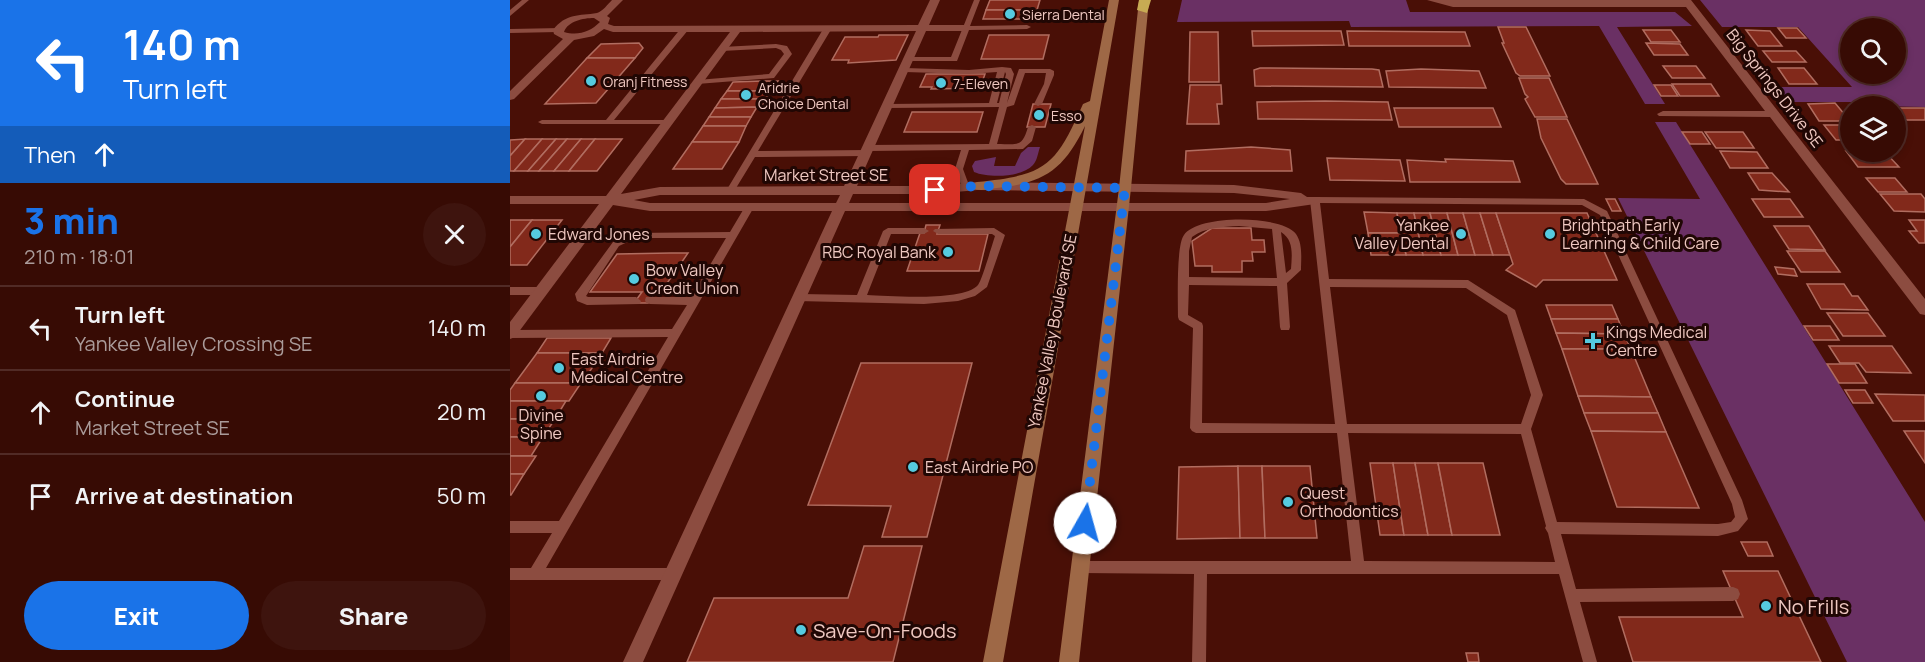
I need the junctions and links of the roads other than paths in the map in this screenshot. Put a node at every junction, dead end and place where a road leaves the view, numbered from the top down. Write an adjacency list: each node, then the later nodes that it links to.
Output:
1 (526, 0): 9 (lane)
2 (618, 0): 10 (street)
3 (935, 0): 14 (street)
4 (977, 0): 15 (lane)
5 (1114, 0): 23 (main road, Yankee Valley Boulevard SE)
6 (1432, 0): 7 (street)
7 (1688, 2): 31 (street, Big Springs Drive SE)
8 (1144, 3): 42 (main road)
9 (510, 15)
10 (602, 21): 16 (street); 17 (street); 19 (street)
11 (1027, 27): 15 (lane)
12 (737, 28): 13 (street); 16 (street); 20 (street)
13 (828, 28): 14 (street); 39 (lane)
14 (923, 28): 15 (street); 21 (street)
15 (966, 28): 21 (lane)
16 (685, 29): 33 (lane)
17 (558, 30): 18 (lane); 19 (street)
18 (510, 31)
19 (571, 37): 25 (street)
20 (722, 49): 24 (street); 24 (lane)
21 (907, 64): 22 (lane); 29 (street)
22 (1002, 69): 27 (lane); 28 (lane)
23 (1101, 79): 40 (main road); 41 (main road, Yankee Valley Boulevard SE)
24 (697, 81): 34 (street)
25 (510, 97)
26 (1038, 104): 28 (lane)
27 (992, 105): 28 (lane); 29 (lane)
28 (1003, 105): 37 (lane)
29 (888, 106): 38 (street)
30 (1663, 114): 31 (street)
31 (1774, 114): 66 (street, Big Springs Drive SE)
32 (542, 122): 33 (lane)
33 (608, 122): 34 (lane)
34 (668, 122): 46 (street)
35 (1032, 127): 37 (lane)
36 (966, 147): 37 (lane); 38 (lane); 40 (lane)
37 (992, 147)
38 (868, 151): 39 (lane); 44 (street)
39 (753, 154): 43 (lane)
40 (972, 187): 41 (street, Market Street SE); 44 (street, Market Street SE)
41 (1080, 187): 42 (street, Market Street SE); 50 (main road, Yankee Valley Boulevard SE)
42 (1125, 188): 47 (street, Market Street SE); 51 (main road)
43 (730, 191): 44 (street, Market Street SE); 46 (street, Market Street SE)
44 (850, 192): 49 (street)
45 (510, 200): 46 (street, Market Street SE)
46 (610, 200): 48 (street, Market Street SE); 60 (street)
47 (1315, 200): 51 (street, Market Street SE); 58 (lane); 74 (lane)
48 (749, 207): 49 (street, Market Street SE); 55 (lane)
49 (843, 207): 50 (street, Market Street SE); 61 (street)
50 (1076, 207): 51 (street, Market Street SE); 85 (main road, Yankee Valley Boulevard SE)
51 (1123, 207): 75 (main road)
52 (1276, 226): 56 (lane); 57 (lane); 57 (lane)
53 (924, 231): 62 (lane)
54 (938, 231): 62 (lane)
55 (732, 235): 63 (lane); 65 (lane)
56 (1184, 281): 57 (lane); 70 (lane)
57 (1282, 282): 67 (lane)
58 (1325, 283): 70 (lane); 71 (lane)
59 (510, 291): 60 (lane)
60 (541, 291): 68 (street)
61 (801, 298): 62 (lane); 81 (street)
62 (860, 299)
63 (636, 300)
64 (650, 300): 65 (lane)
65 (694, 300): 69 (lane)
66 (1925, 310)
67 (1285, 327)
68 (510, 333): 69 (lane)
69 (675, 333): 73 (lane)
70 (1342, 429): 71 (lane); 77 (lane)
71 (1525, 429): 74 (lane)
72 (510, 527): 73 (lane)
73 (562, 527): 80 (lane)
74 (1551, 528): 78 (lane)
75 (1080, 567): 76 (lane); 86 (main road)
76 (1201, 567): 77 (lane); 87 (lane)
77 (1358, 567): 78 (lane)
78 (1563, 568): 83 (lane)
79 (510, 574): 80 (lane)
80 (535, 574): 81 (lane)
81 (674, 574): 84 (street)
82 (1733, 594): 83 (lane)
83 (1571, 596): 88 (lane)
84 (633, 662)
85 (993, 662)
86 (1069, 662)
87 (1199, 662)
88 (1590, 662)

